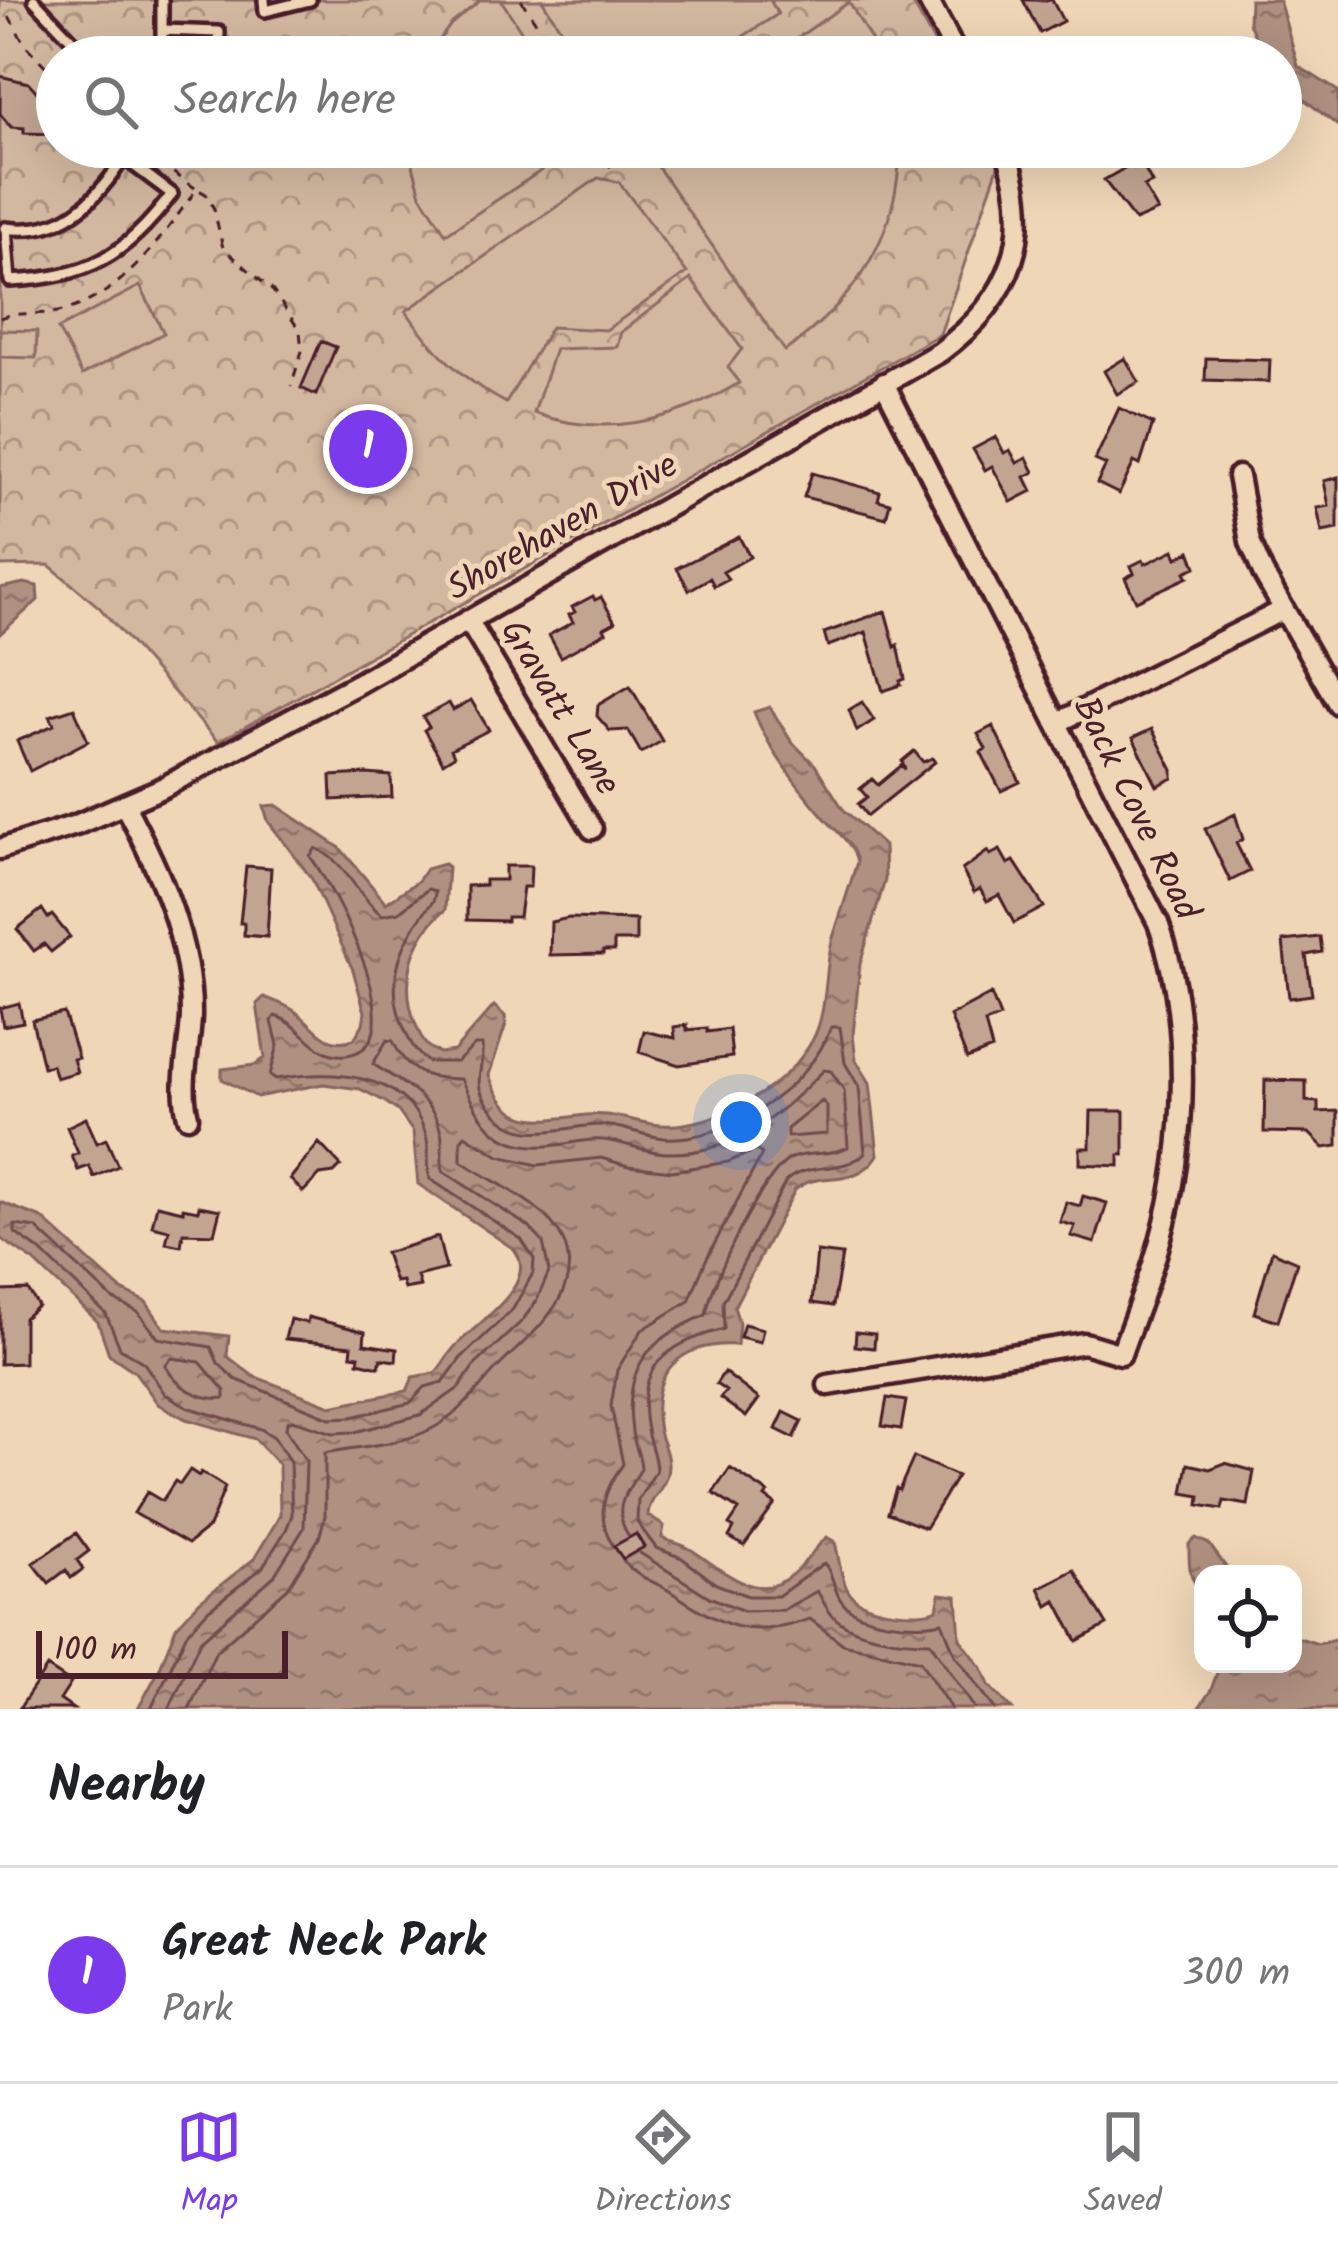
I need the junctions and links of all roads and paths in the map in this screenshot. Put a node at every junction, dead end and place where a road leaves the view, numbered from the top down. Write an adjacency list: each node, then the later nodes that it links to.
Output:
1 (34, 0): 9 (lane)
2 (162, 0): 8 (lane)
3 (263, 0): 4 (lane)
4 (310, 0)
5 (521, 0): 12 (path)
6 (928, 0): 13 (street)
7 (9, 16): 14 (path)
8 (162, 30): 10 (lane); 11 (lane)
9 (68, 36)
10 (162, 36)
11 (219, 36)
12 (545, 36)
13 (947, 36)
14 (36, 56)
15 (117, 168): 20 (lane)
16 (137, 168): 20 (lane)
17 (166, 168): 19 (path)
18 (1011, 168): 22 (street, Shorehaven Drive)
19 (197, 189): 21 (path); 23 (path)
20 (3, 228)
21 (0, 318)
22 (884, 383): 26 (street, Shorehaven Drive); 28 (street, Back Cove Road)
23 (291, 386)
24 (1238, 476): 25 (street)
25 (1283, 610): 27 (street); 28 (street)
26 (468, 620): 29 (street, Shorehaven Drive); 30 (street, Gravatt Lane)
27 (1338, 704)
28 (1057, 723): 33 (street, Back Cove Road)
29 (125, 806): 31 (street, Shorehaven Drive); 32 (street)
30 (592, 830)
31 (0, 849)
32 (188, 1117)
33 (828, 1384)

